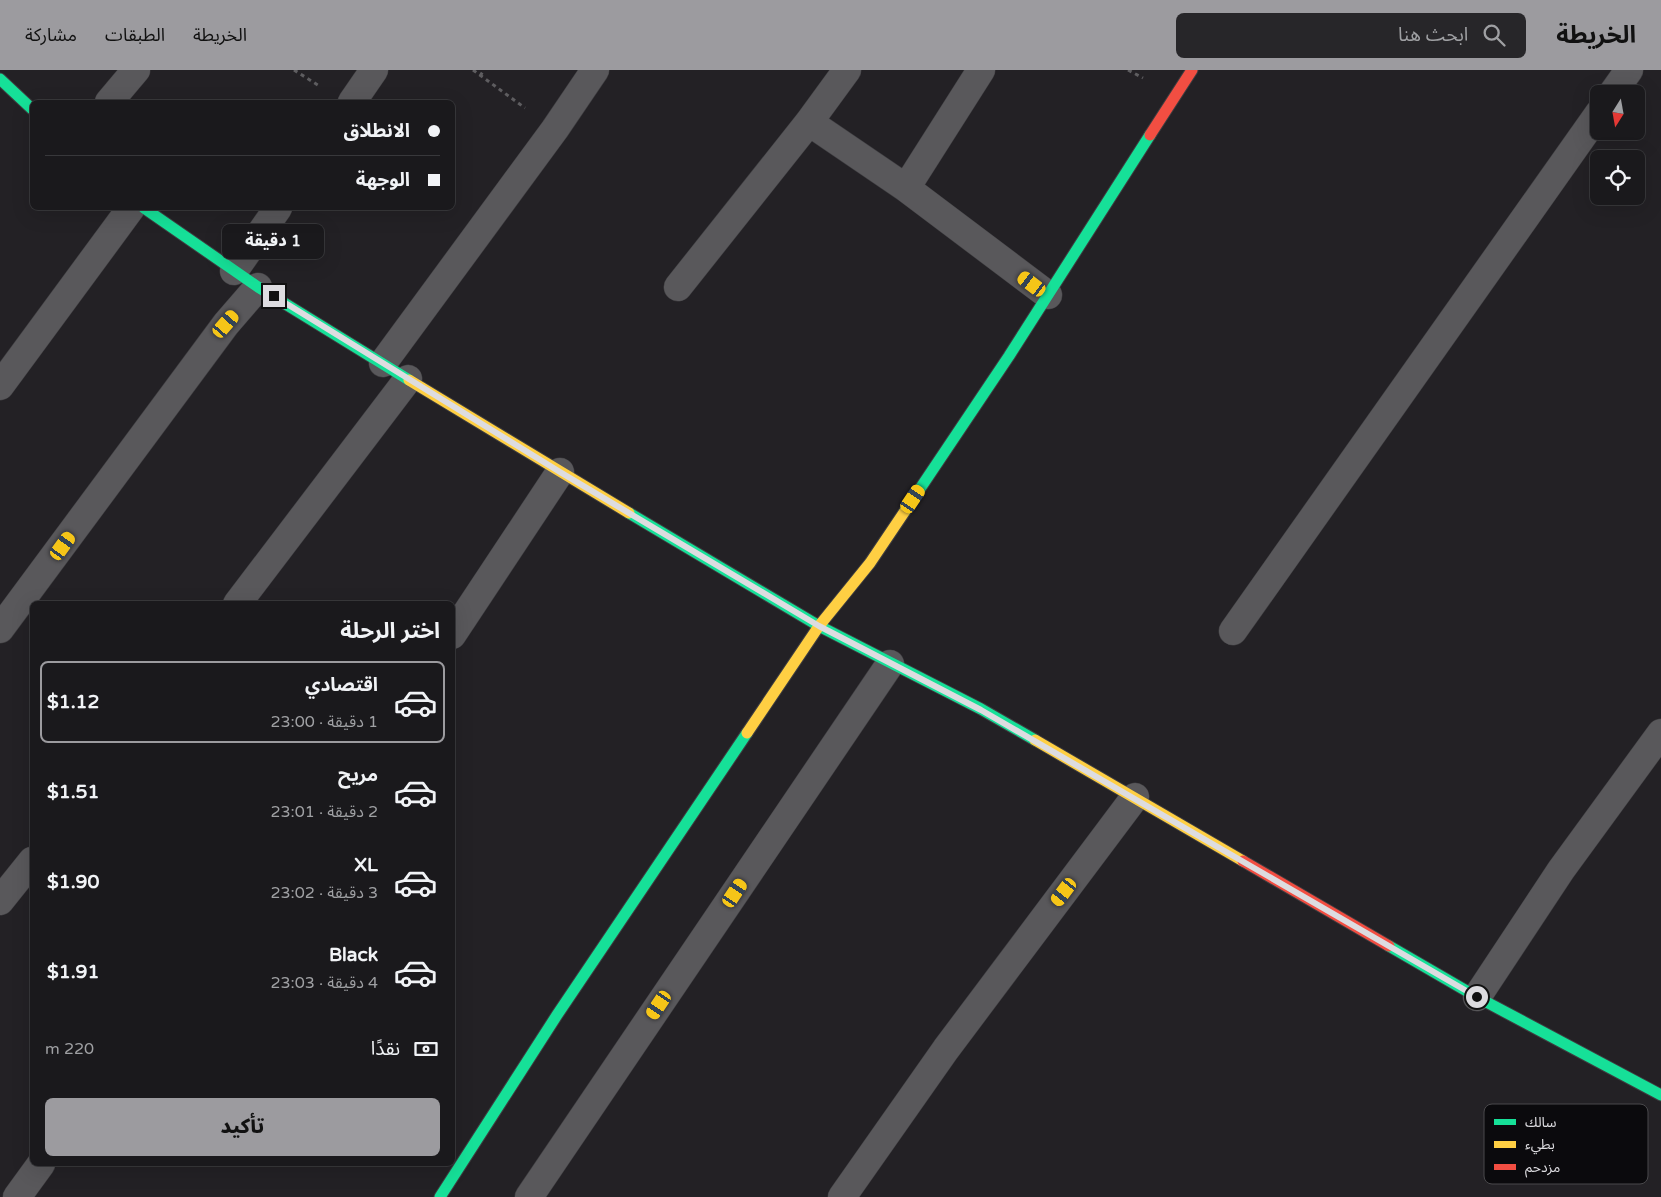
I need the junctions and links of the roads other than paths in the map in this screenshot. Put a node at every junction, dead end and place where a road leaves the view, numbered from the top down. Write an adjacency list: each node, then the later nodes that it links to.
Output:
1 (136, 70): 10 (street)
2 (374, 70): 11 (street)
3 (595, 70): 23 (street)
4 (847, 70): 13 (street)
5 (981, 70): 15 (street)
6 (1192, 70): 22 (street)
7 (1629, 70): 9 (street)
8 (0, 78): 12 (street)
9 (1618, 85)
10 (111, 100)
11 (353, 100)
12 (30, 107)
13 (809, 122): 15 (street); 21 (street)
14 (1590, 126): 31 (street)
15 (906, 188): 22 (street)
16 (130, 210): 25 (street)
17 (147, 210): 19 (street)
18 (277, 210): 19 (street)
19 (234, 271): 20 (street)
20 (258, 287): 23 (street); 29 (street)
21 (678, 287)
22 (1048, 295): 28 (street)
23 (383, 363): 24 (street)
24 (408, 378): 26 (street); 27 (street)
25 (0, 386)
26 (560, 472): 28 (street); 30 (street)
27 (239, 601)
28 (819, 626): 32 (street); 41 (street)
29 (0, 629)
30 (455, 630)
31 (1233, 631)
32 (890, 664): 34 (street); 42 (street)
33 (1661, 733): 37 (street)
34 (1135, 797): 37 (street); 43 (street)
35 (30, 864): 36 (street)
36 (0, 901)
37 (1477, 997): 38 (street)
38 (1661, 1095)
39 (40, 1166): 40 (street)
40 (17, 1197)
41 (440, 1197)
42 (528, 1197)
43 (842, 1197)

